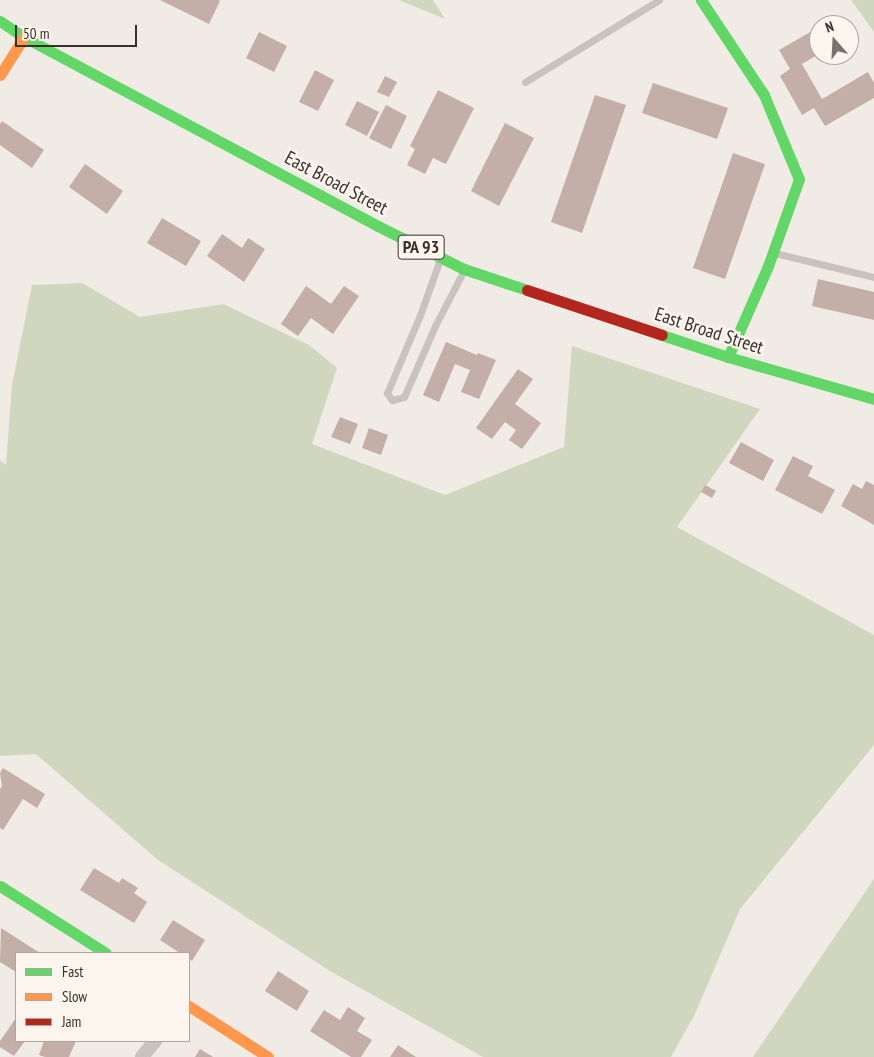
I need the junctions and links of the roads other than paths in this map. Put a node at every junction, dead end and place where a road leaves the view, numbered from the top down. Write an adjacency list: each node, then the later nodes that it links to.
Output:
1 (659, 0): 6 (lane)
2 (701, 0): 7 (main road)
3 (0, 21): 4 (main road, East Broad Street / PA 93)
4 (24, 37): 5 (main road); 8 (main road, East Broad Street / PA 93)
5 (0, 75)
6 (525, 82)
7 (773, 252): 10 (lane); 11 (main road)
8 (441, 257): 9 (main road, East Broad Street / PA 93); 9 (lane)
9 (464, 269): 11 (main road, East Broad Street / PA 93)
10 (874, 276)
11 (728, 358): 12 (main road, East Broad Street / PA 93)
12 (874, 398)
13 (0, 886): 14 (main road)
14 (104, 952)
15 (190, 1007): 18 (main road)
16 (154, 1042): 17 (street)
17 (142, 1057)
18 (268, 1057)

